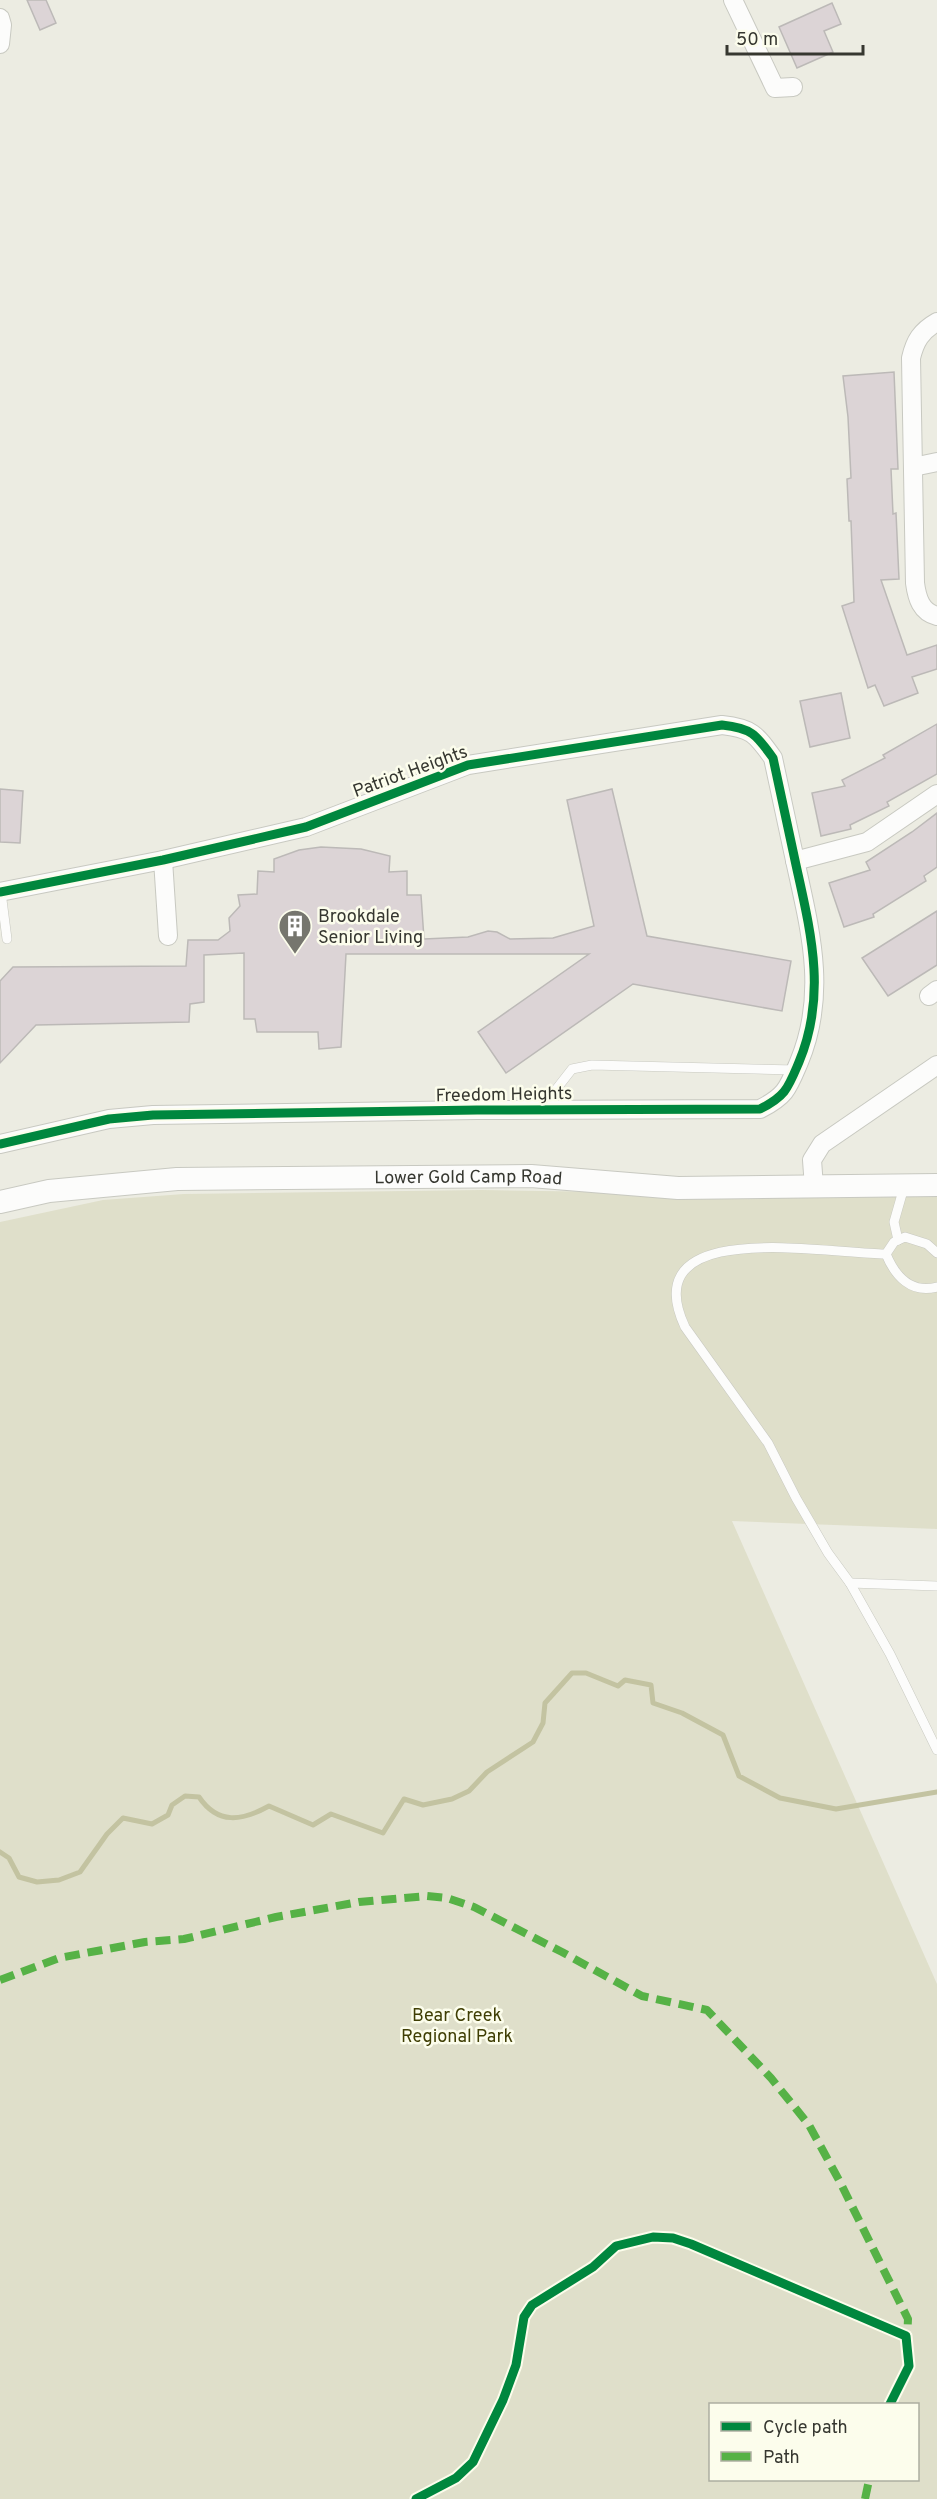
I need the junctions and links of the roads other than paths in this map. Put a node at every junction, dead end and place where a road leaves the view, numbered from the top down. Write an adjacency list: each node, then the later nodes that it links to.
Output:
1 (733, 0): 4 (street)
2 (0, 18): 3 (street)
3 (0, 44)
4 (784, 87)
5 (937, 322): 7 (street)
6 (937, 462): 7 (street)
7 (913, 467): 8 (street)
8 (937, 616)
9 (937, 794): 11 (street)
10 (163, 860): 11 (street, Patriot Heights); 12 (street, Patriot Heights); 13 (street)
11 (797, 869): 16 (street, Freedom Heights)
12 (1, 892): 14 (lane)
13 (168, 936)
14 (8, 939)
15 (937, 1065): 21 (street)
16 (796, 1070): 17 (street, Freedom Heights); 17 (lane)
17 (540, 1110): 18 (street, Freedom Heights)
18 (0, 1144)
19 (904, 1185): 20 (street, Lower Gold Camp Road); 21 (street, Lower Gold Camp Road); 23 (lane)
20 (937, 1185)
21 (814, 1187): 22 (street, Lower Gold Camp Road)
22 (0, 1202)
23 (898, 1240): 24 (lane); 25 (lane)
24 (937, 1253)
25 (886, 1254): 26 (lane); 27 (lane)
26 (937, 1287)
27 (850, 1583): 28 (lane); 29 (lane)
28 (937, 1586)
29 (937, 1750)

